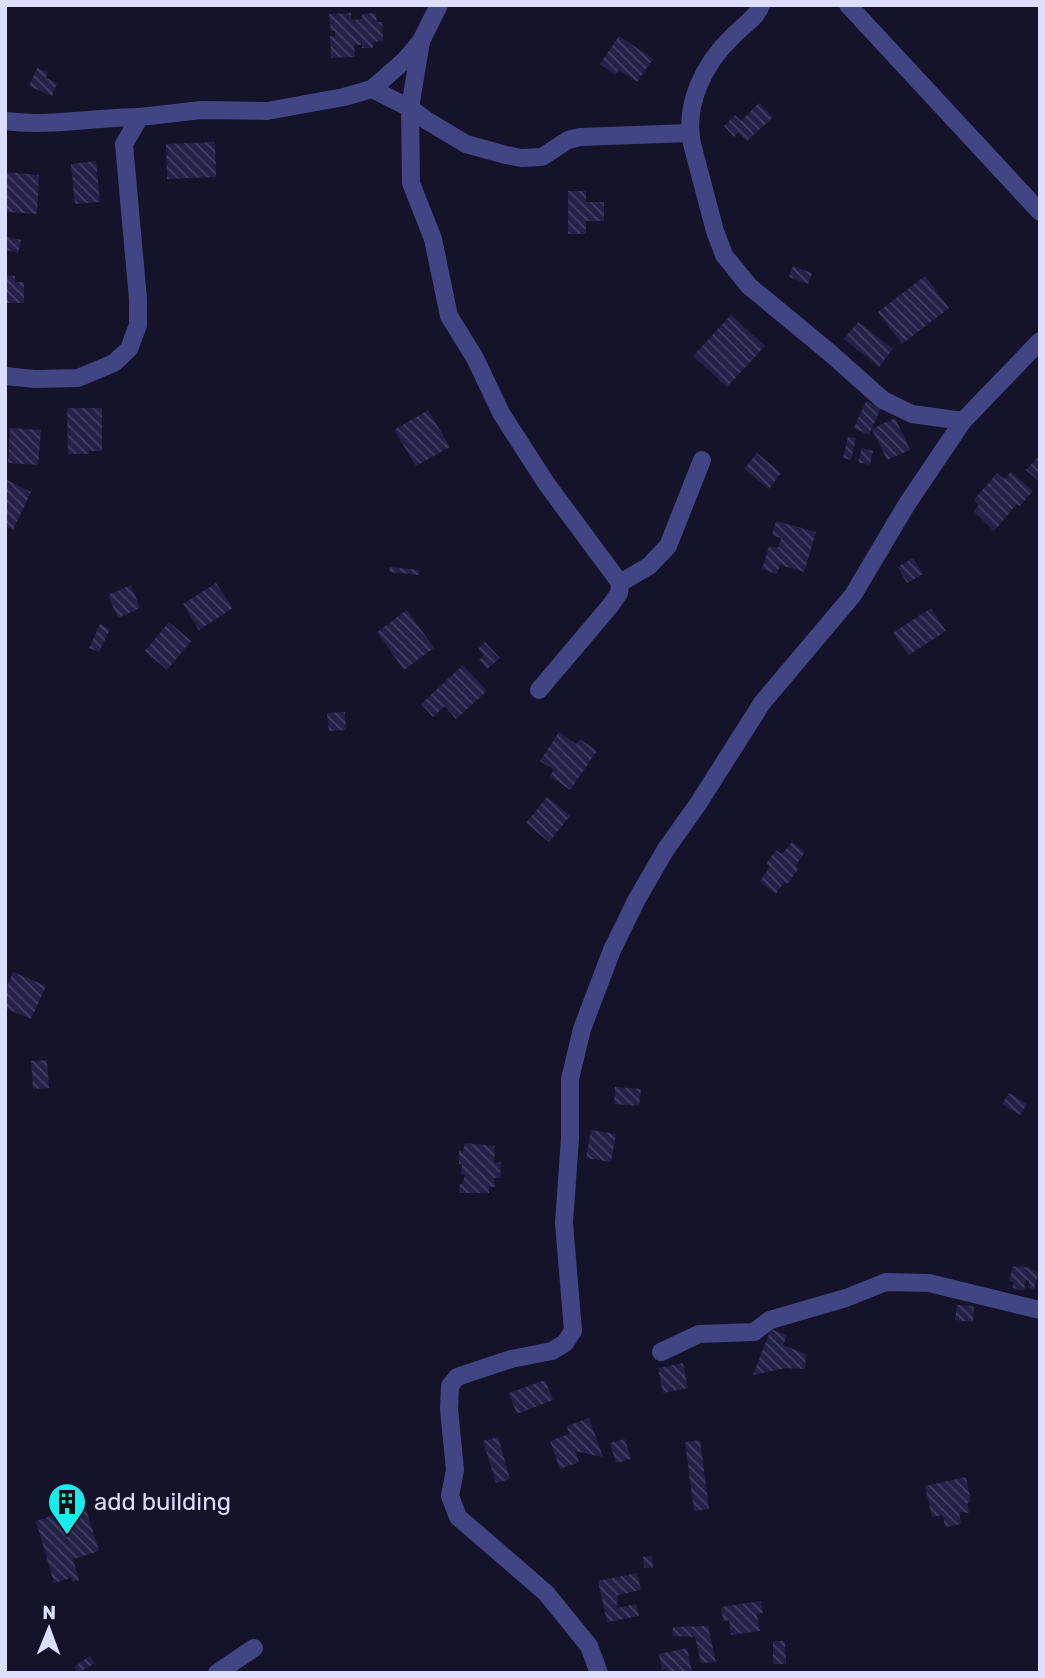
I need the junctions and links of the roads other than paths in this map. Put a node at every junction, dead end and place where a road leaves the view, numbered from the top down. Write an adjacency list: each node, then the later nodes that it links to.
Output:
1 (439, 5): 4 (street)
2 (761, 5): 9 (street)
3 (848, 5): 10 (street)
4 (421, 41): 5 (street); 6 (street)
5 (372, 89): 6 (street); 7 (street)
6 (410, 108): 9 (street); 15 (street)
7 (139, 117): 8 (street); 12 (street)
8 (5, 121)
9 (690, 132): 13 (street)
10 (1040, 212)
11 (1040, 341): 13 (street)
12 (5, 376)
13 (963, 421): 21 (street)
14 (702, 460): 15 (street)
15 (620, 583): 16 (street)
16 (539, 690)
17 (1040, 1310): 18 (street)
18 (661, 1352)
19 (254, 1647): 20 (street)
20 (217, 1673)
21 (599, 1673)

